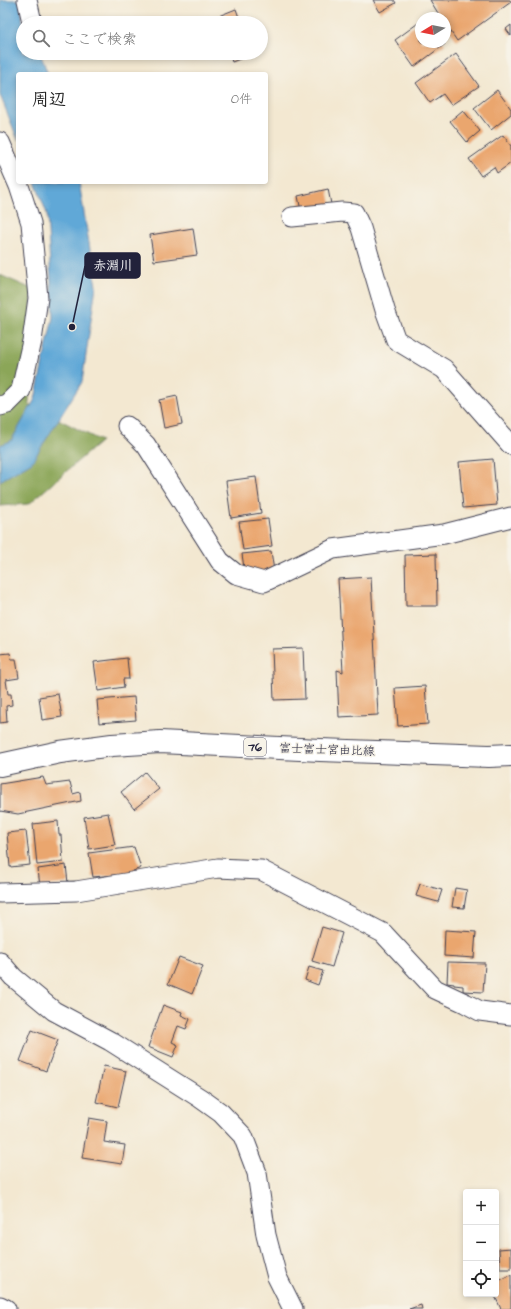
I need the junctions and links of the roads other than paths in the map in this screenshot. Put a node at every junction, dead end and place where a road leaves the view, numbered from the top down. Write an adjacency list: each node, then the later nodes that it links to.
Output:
1 (27, 0): 2 (street)
2 (31, 16)
3 (0, 142): 4 (street)
4 (16, 179)
5 (18, 184): 7 (street)
6 (292, 217): 9 (street)
7 (0, 406)
8 (127, 426): 10 (street)
9 (511, 445)
10 (511, 518)
11 (511, 755): 12 (main road, 富士富士宮由比線 / 76)
12 (0, 765)
13 (0, 893): 15 (street)
14 (0, 962): 18 (street)
15 (511, 1015)
16 (0, 1306): 17 (street)
17 (6, 1309)
18 (293, 1309)

